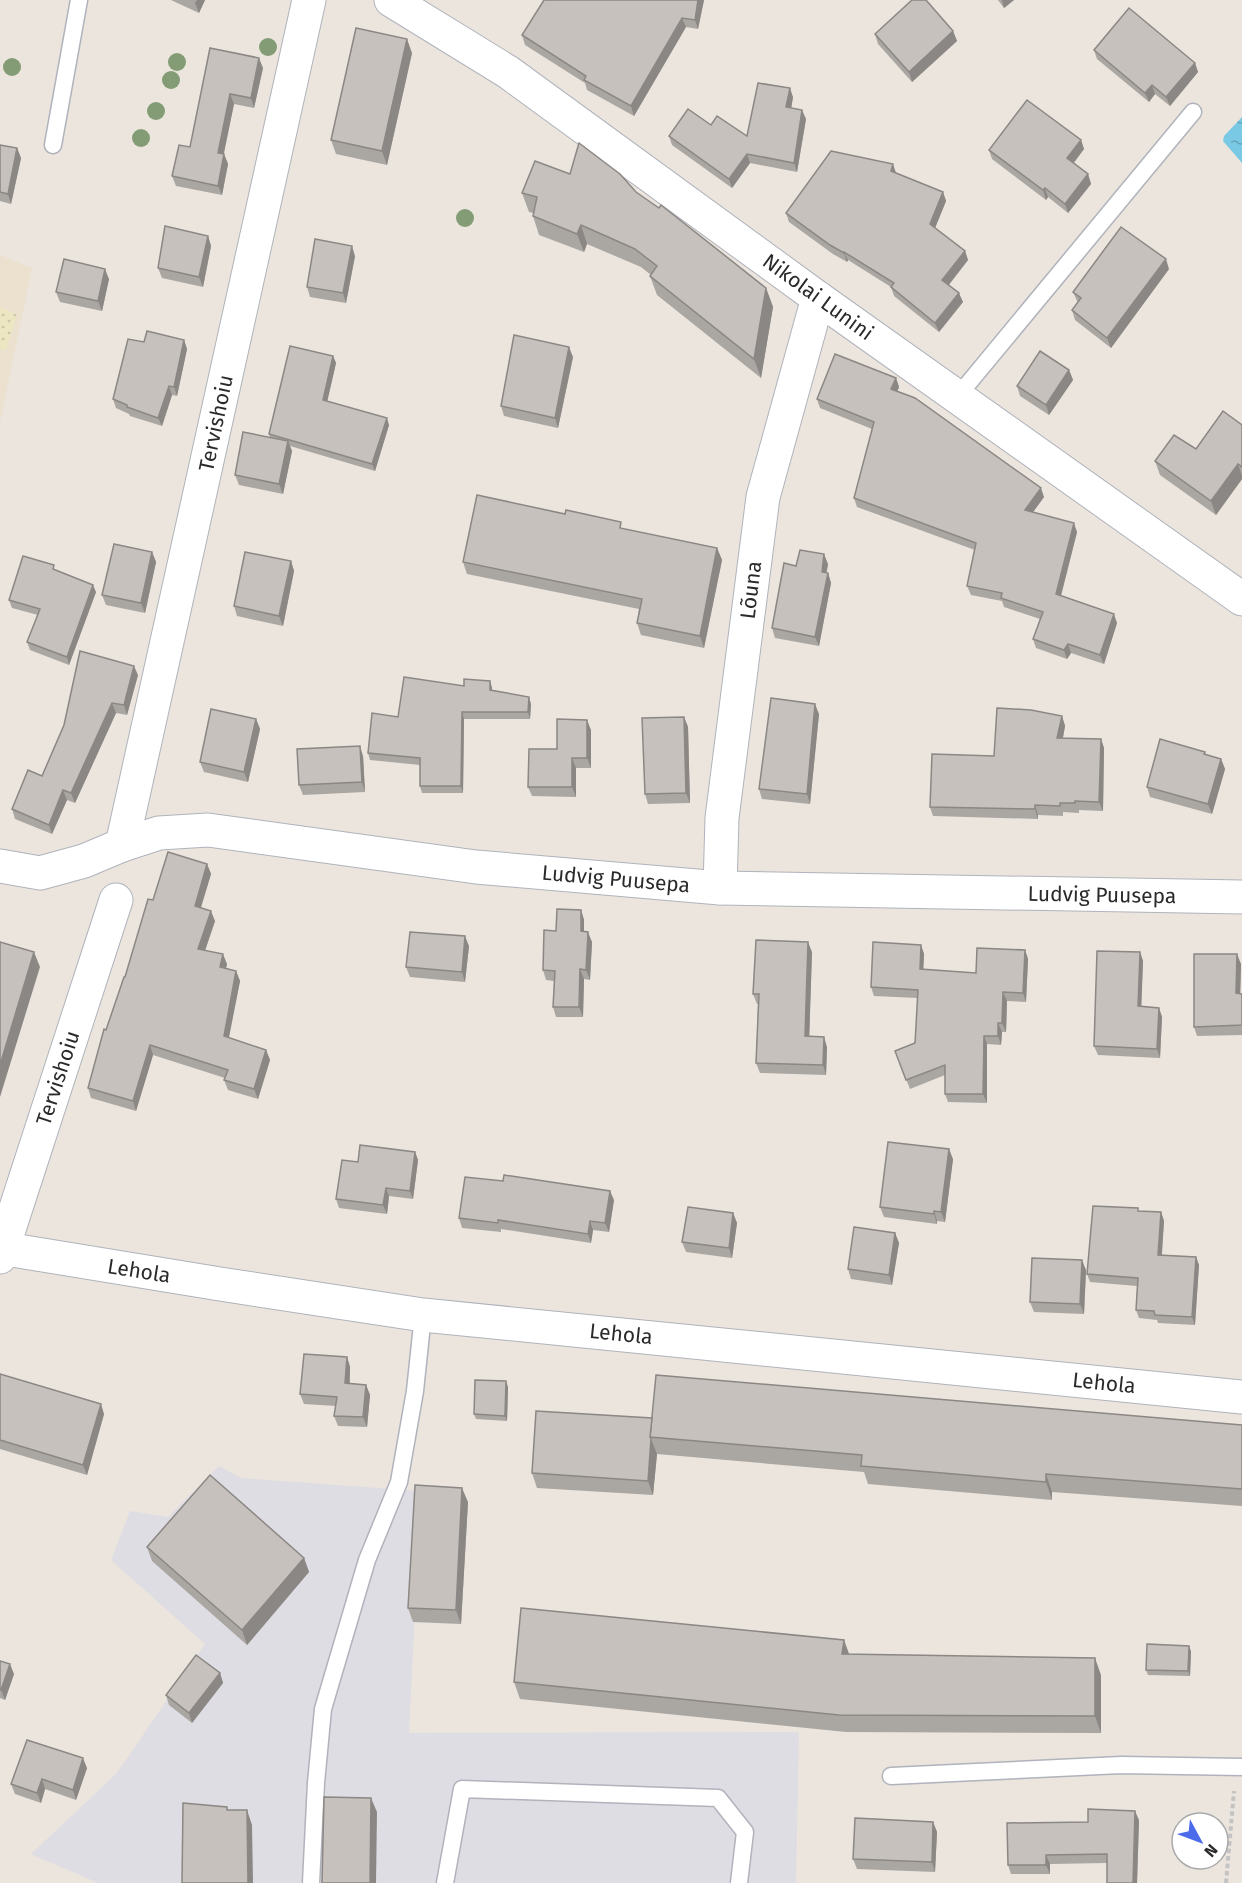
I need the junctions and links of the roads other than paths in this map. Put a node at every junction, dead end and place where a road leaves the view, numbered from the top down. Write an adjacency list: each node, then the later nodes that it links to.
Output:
1 (79, 0): 5 (lane)
2 (309, 0): 9 (street, Tervishoiu)
3 (391, 0): 6 (street, Nikolai Lunini)
4 (1193, 112): 7 (lane)
5 (53, 145)
6 (818, 298): 7 (street, Nikolai Lunini); 11 (street, Lõuna)
7 (957, 397): 8 (street, Nikolai Lunini)
8 (1242, 599)
9 (122, 845): 10 (street, Ludvig Puusepa); 11 (street, Ludvig Puusepa)
10 (0, 866)
11 (720, 888): 12 (street, Ludvig Puusepa)
12 (1242, 897)
13 (116, 900): 14 (street, Tervishoiu)
14 (1, 1251): 15 (street, Lehola)
15 (423, 1315): 16 (street, Lehola); 19 (lane)
16 (1242, 1397)
17 (1239, 1767): 18 (lane)
18 (891, 1776)
19 (311, 1883)
20 (445, 1883): 21 (lane)
21 (739, 1883)

